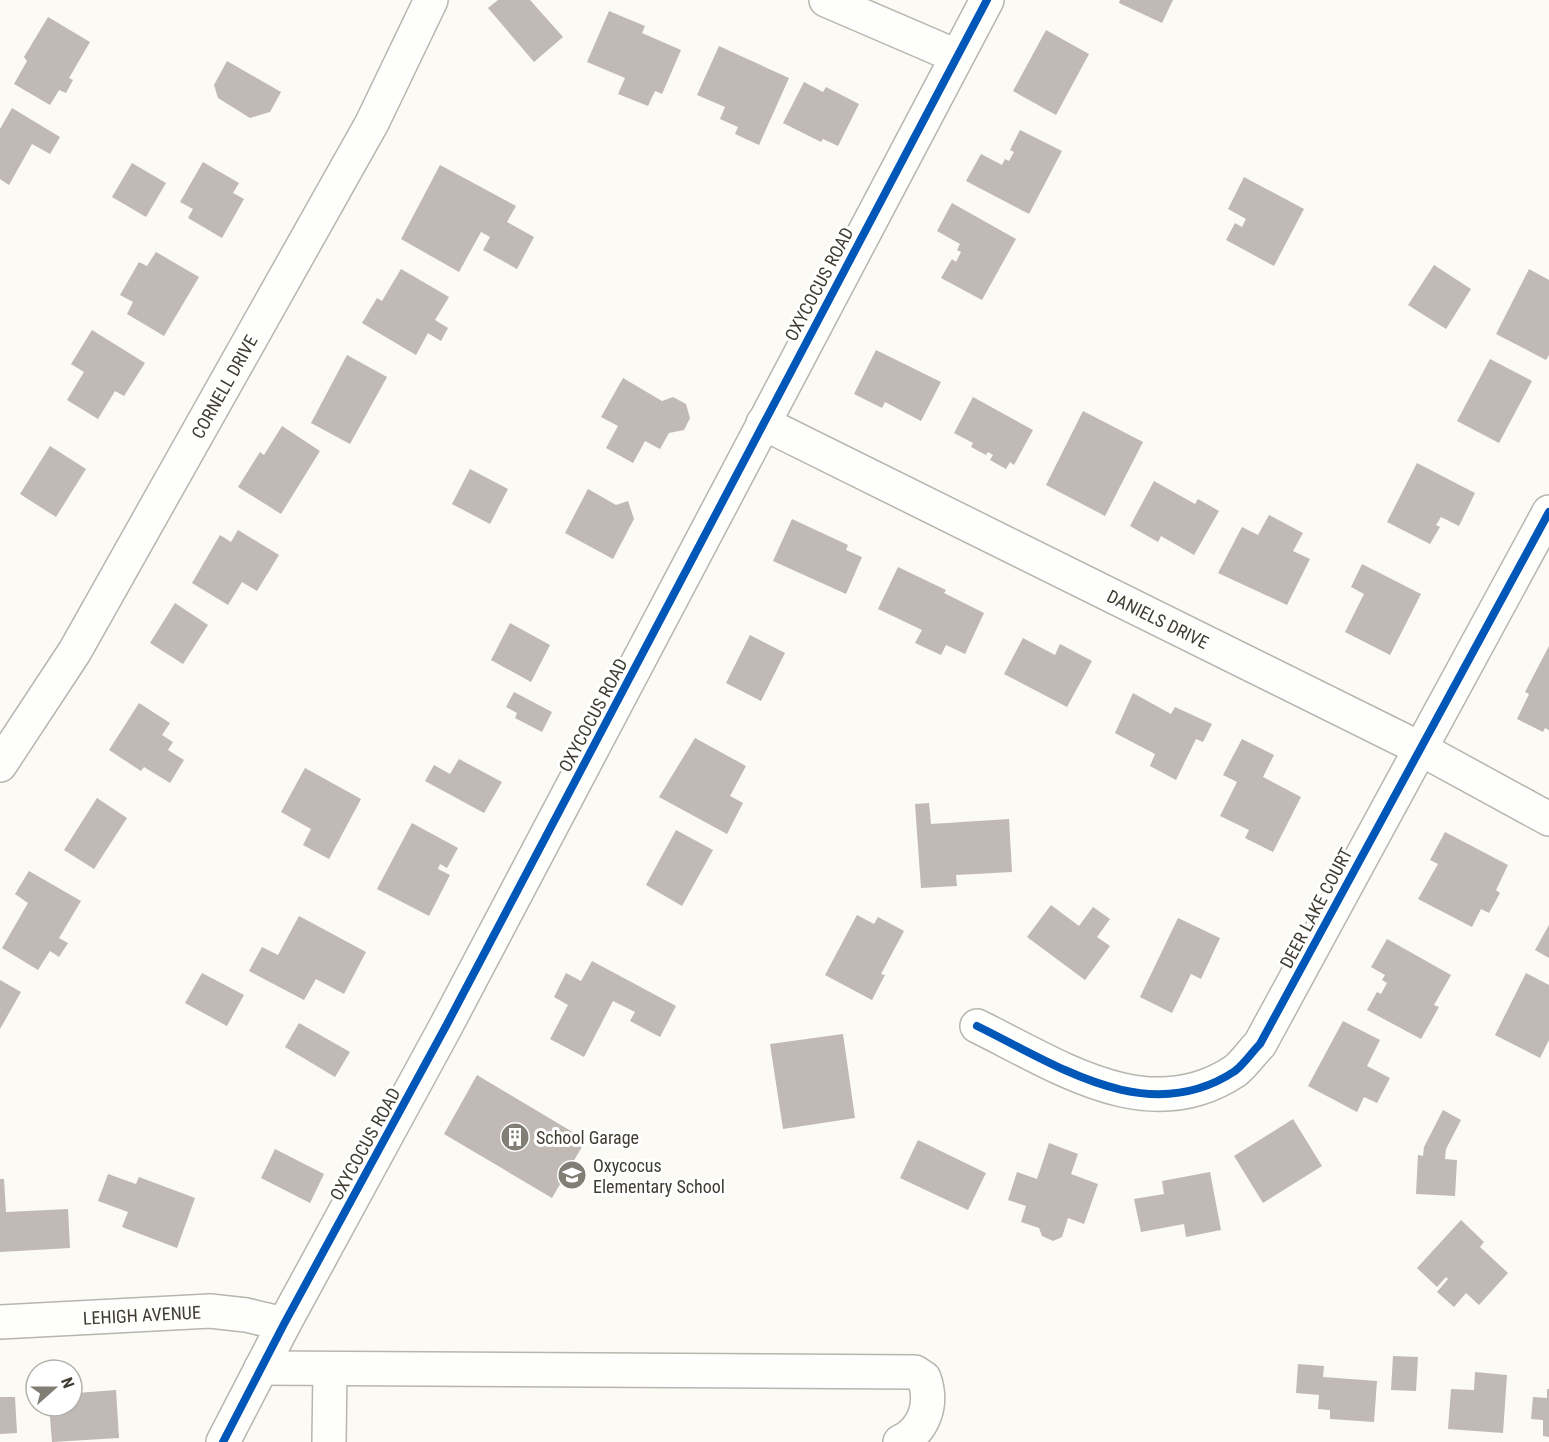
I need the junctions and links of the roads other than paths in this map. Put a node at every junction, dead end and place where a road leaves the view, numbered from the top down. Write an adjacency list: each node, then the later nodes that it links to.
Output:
1 (431, 0): 8 (street, CORNELL DRIVE)
2 (826, 0): 4 (street)
3 (987, 0): 4 (street, OXYCOCUS ROAD)
4 (956, 56): 5 (street, OXYCOCUS ROAD)
5 (763, 423): 7 (street, DANIELS DRIVE); 12 (street, OXYCOCUS ROAD)
6 (1549, 512): 7 (street, DEER LAKE COURT)
7 (1419, 748): 9 (street, DANIELS DRIVE); 10 (street, DEER LAKE COURT)
8 (0, 765)
9 (1549, 819)
10 (977, 1026)
11 (0, 1322): 12 (street, LEHIGH AVENUE)
12 (284, 1324): 13 (street, OXYCOCUS ROAD)
13 (261, 1368): 14 (street); 15 (street, OXYCOCUS ROAD)
14 (330, 1369): 16 (street); 17 (street)
15 (223, 1442)
16 (329, 1442)
17 (900, 1442)

